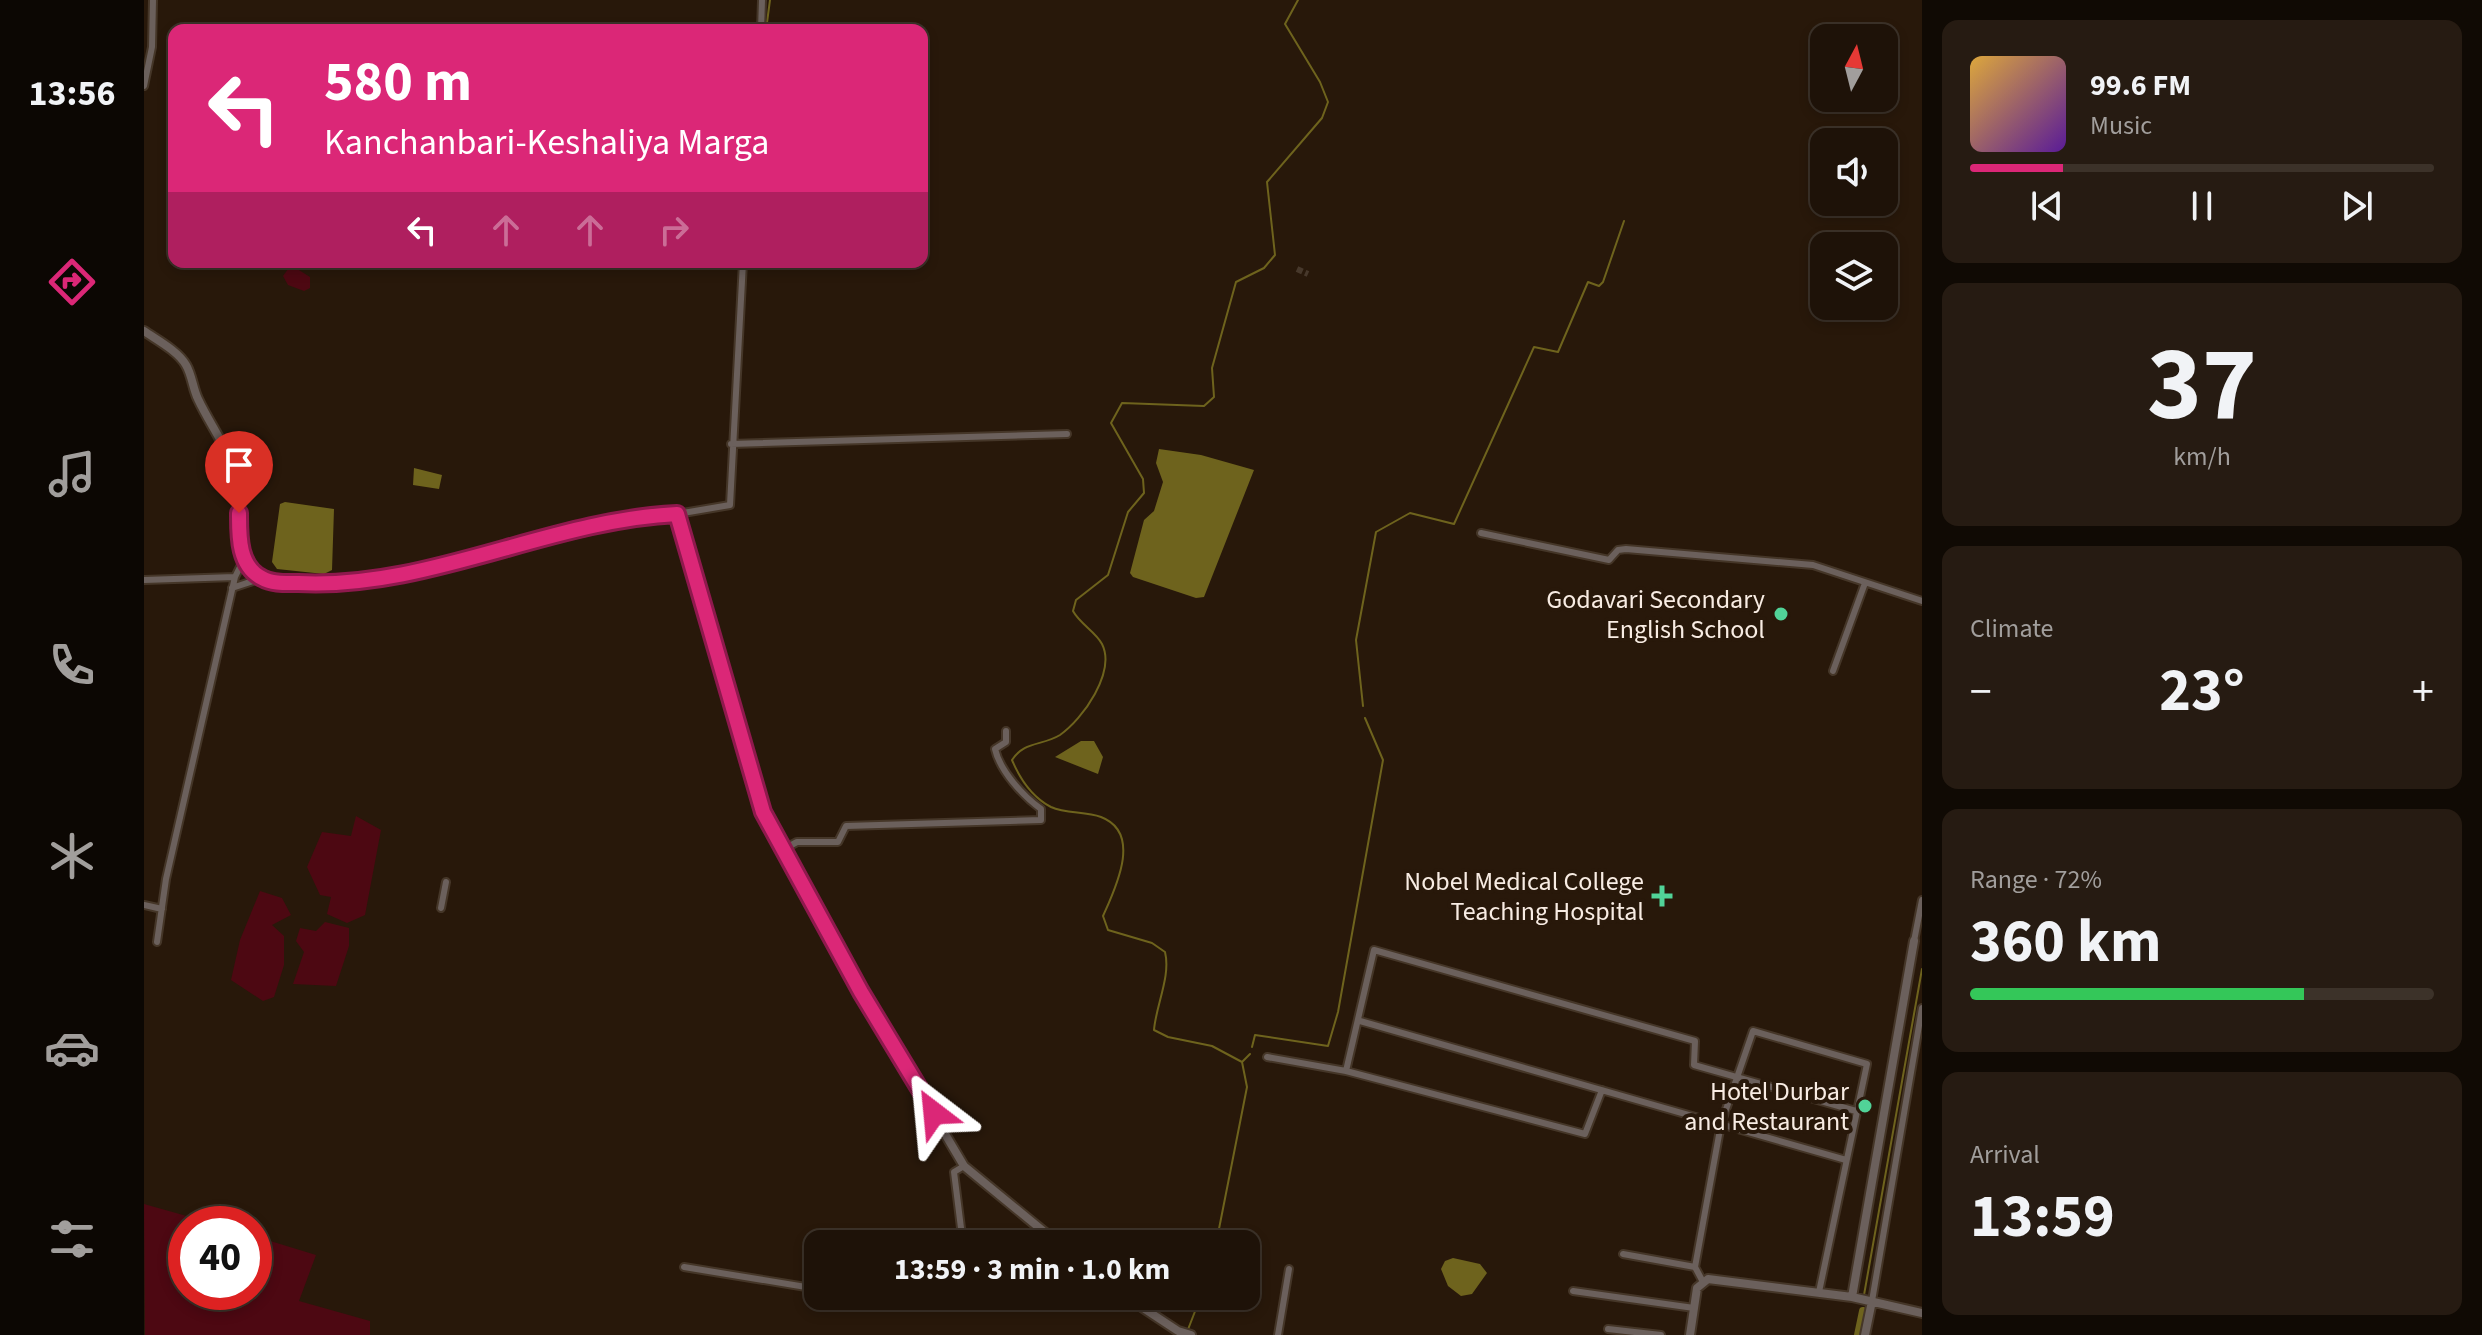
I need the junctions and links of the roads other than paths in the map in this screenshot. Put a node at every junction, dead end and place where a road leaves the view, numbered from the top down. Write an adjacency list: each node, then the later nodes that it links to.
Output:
1 (153, 0): 4 (street)
2 (762, 0): 3 (street)
3 (761, 24)
4 (144, 86)
5 (743, 268): 8 (street)
6 (144, 331): 11 (street)
7 (1067, 434): 8 (street)
8 (731, 444): 9 (street)
9 (677, 514): 13 (street); 20 (street)
10 (1481, 533): 15 (street)
11 (244, 559): 12 (street); 13 (street)
12 (235, 577): 14 (street); 16 (street)
13 (262, 578): 16 (street)
14 (144, 580)
15 (1865, 583): 17 (street); 18 (street)
16 (232, 588): 25 (street)
17 (1922, 601)
18 (1833, 671)
19 (1006, 731): 20 (street)
20 (784, 849): 37 (street)
21 (446, 882): 24 (street)
22 (1922, 900): 26 (street)
23 (144, 905): 25 (street)
24 (441, 908)
25 (162, 909): 27 (street)
26 (1914, 941): 48 (street)
27 (157, 942)
28 (1922, 1008): 49 (street)
29 (1360, 1021): 31 (street); 32 (street); 33 (street)
30 (1267, 1057): 31 (street)
31 (1346, 1071): 33 (street)
32 (1738, 1075): 34 (street); 34 (street); 35 (street)
33 (1602, 1090): 35 (street)
34 (1856, 1111): 36 (street)
35 (1721, 1124): 36 (street); 42 (street)
36 (1846, 1160): 47 (street)
37 (964, 1166): 38 (street); 39 (street)
38 (961, 1230)
39 (1042, 1230)
40 (1623, 1254): 42 (street)
41 (684, 1267): 45 (street)
42 (1695, 1267): 44 (street)
43 (1289, 1269): 55 (street)
44 (1703, 1282): 47 (street); 50 (street)
45 (804, 1287)
46 (1573, 1291): 50 (street)
47 (1819, 1292): 48 (street)
48 (1855, 1298): 49 (street)
49 (1870, 1301): 52 (street); 58 (street)
50 (1694, 1308): 57 (street)
51 (1146, 1310): 54 (street)
52 (1922, 1313)
53 (1608, 1329): 56 (street)
54 (1191, 1335)
55 (1278, 1335)
56 (1661, 1335)
57 (1690, 1335)
58 (1865, 1335)

